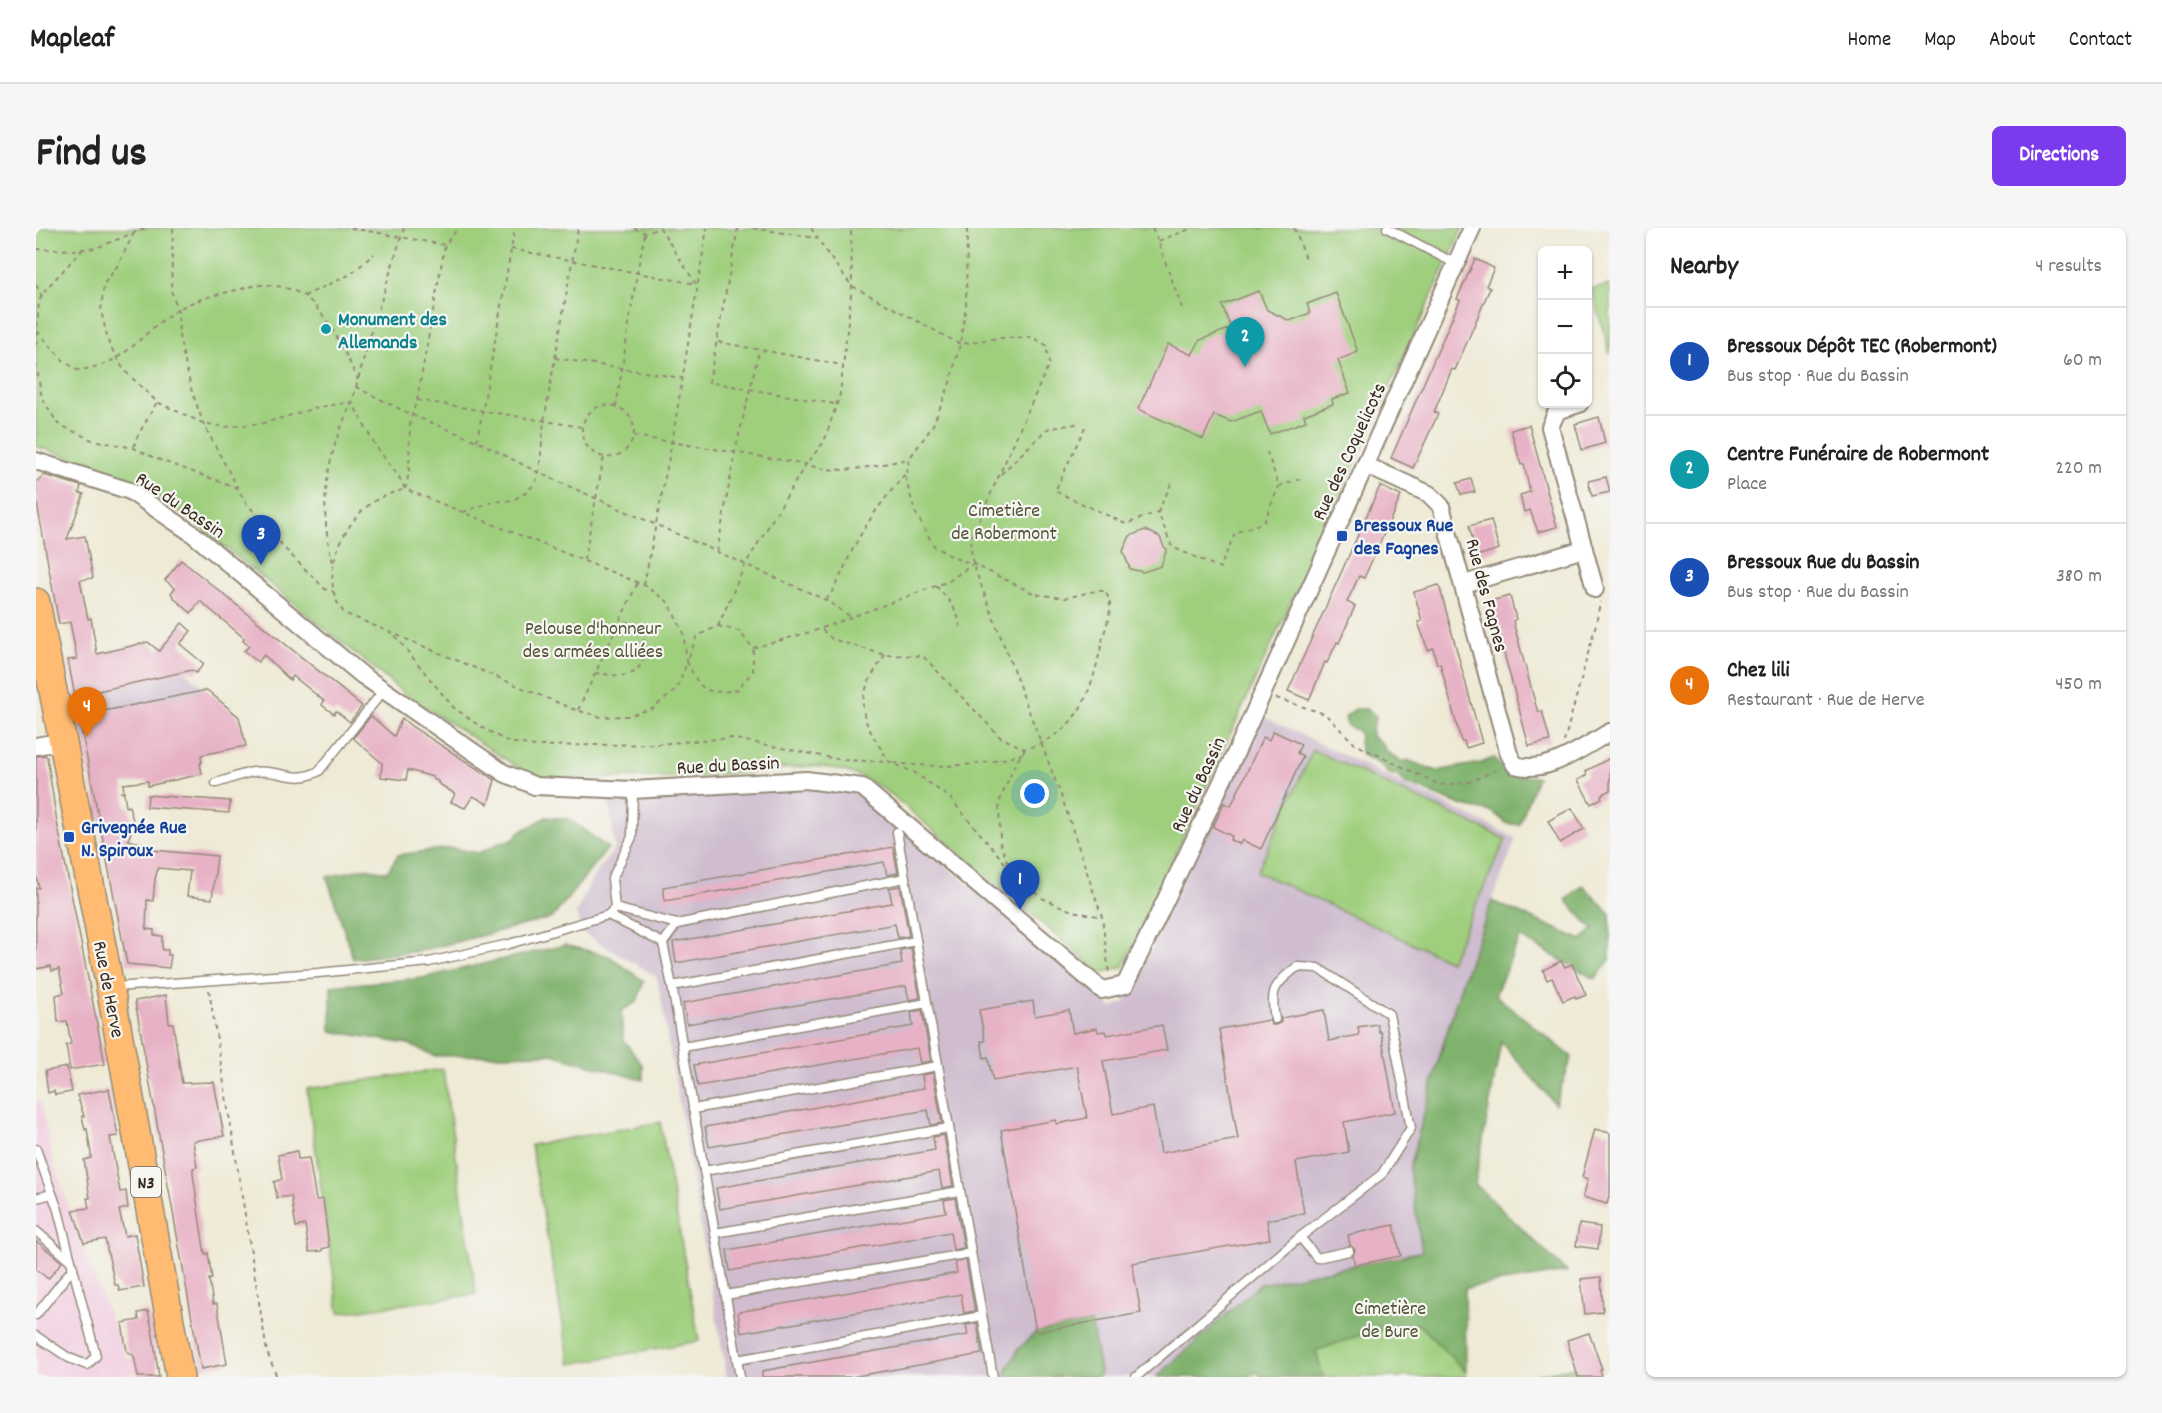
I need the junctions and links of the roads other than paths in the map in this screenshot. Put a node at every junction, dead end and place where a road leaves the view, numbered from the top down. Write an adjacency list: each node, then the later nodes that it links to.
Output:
1 (1387, 228): 3 (lane)
2 (1472, 228): 3 (street, Rue des Coquelicots)
3 (1456, 264): 6 (street, Rue des Coquelicots)
4 (1566, 408): 7 (street)
5 (36, 461): 11 (street, Rue du Bassin)
6 (1365, 465): 8 (street, Rue des Fagnes); 12 (street, Rue des Coquelicots)
7 (1584, 549): 8 (street); 9 (street)
8 (1464, 584): 13 (street, Rue des Fagnes)
9 (1596, 589)
10 (36, 602): 14 (main road, Rue de Herve / N3)
11 (384, 690): 16 (lane); 17 (street, Rue du Bassin)
12 (1263, 692): 17 (street, Rue du Bassin)
13 (1610, 732)
14 (64, 741): 15 (street); 26 (main road, Rue de Herve / N3)
15 (36, 746)
16 (216, 783)
17 (633, 790): 20 (lane)
18 (897, 832): 19 (lane)
19 (905, 878): 22 (lane); 23 (lane)
20 (615, 908): 21 (lane); 22 (lane)
21 (608, 915): 24 (lane); 26 (lane)
22 (677, 924): 24 (lane)
23 (916, 941): 25 (lane); 27 (lane)
24 (663, 944): 25 (lane)
25 (672, 986): 29 (lane)
26 (110, 987): 49 (main road, Rue de Herve / N3)
27 (927, 1003): 29 (lane); 30 (lane)
28 (1275, 1019): 40 (lane)
29 (683, 1047): 31 (lane)
30 (938, 1066): 31 (lane); 32 (lane)
31 (693, 1109): 34 (lane)
32 (949, 1128): 34 (lane); 35 (lane)
33 (36, 1149): 36 (lane)
34 (704, 1171): 39 (lane)
35 (960, 1191): 39 (lane); 42 (lane)
36 (52, 1194): 37 (lane); 43 (lane)
37 (36, 1198)
38 (36, 1231): 43 (lane)
39 (715, 1233): 44 (lane)
40 (1300, 1236): 41 (lane); 52 (lane)
41 (1349, 1251)
42 (971, 1253): 44 (lane); 46 (lane)
43 (72, 1265): 45 (lane); 47 (lane)
44 (726, 1295): 48 (lane)
45 (36, 1315)
46 (982, 1316): 48 (lane); 51 (lane)
47 (36, 1336)
48 (738, 1360): 50 (lane)
49 (180, 1377)
50 (740, 1377)
51 (993, 1377)
52 (1136, 1377)

